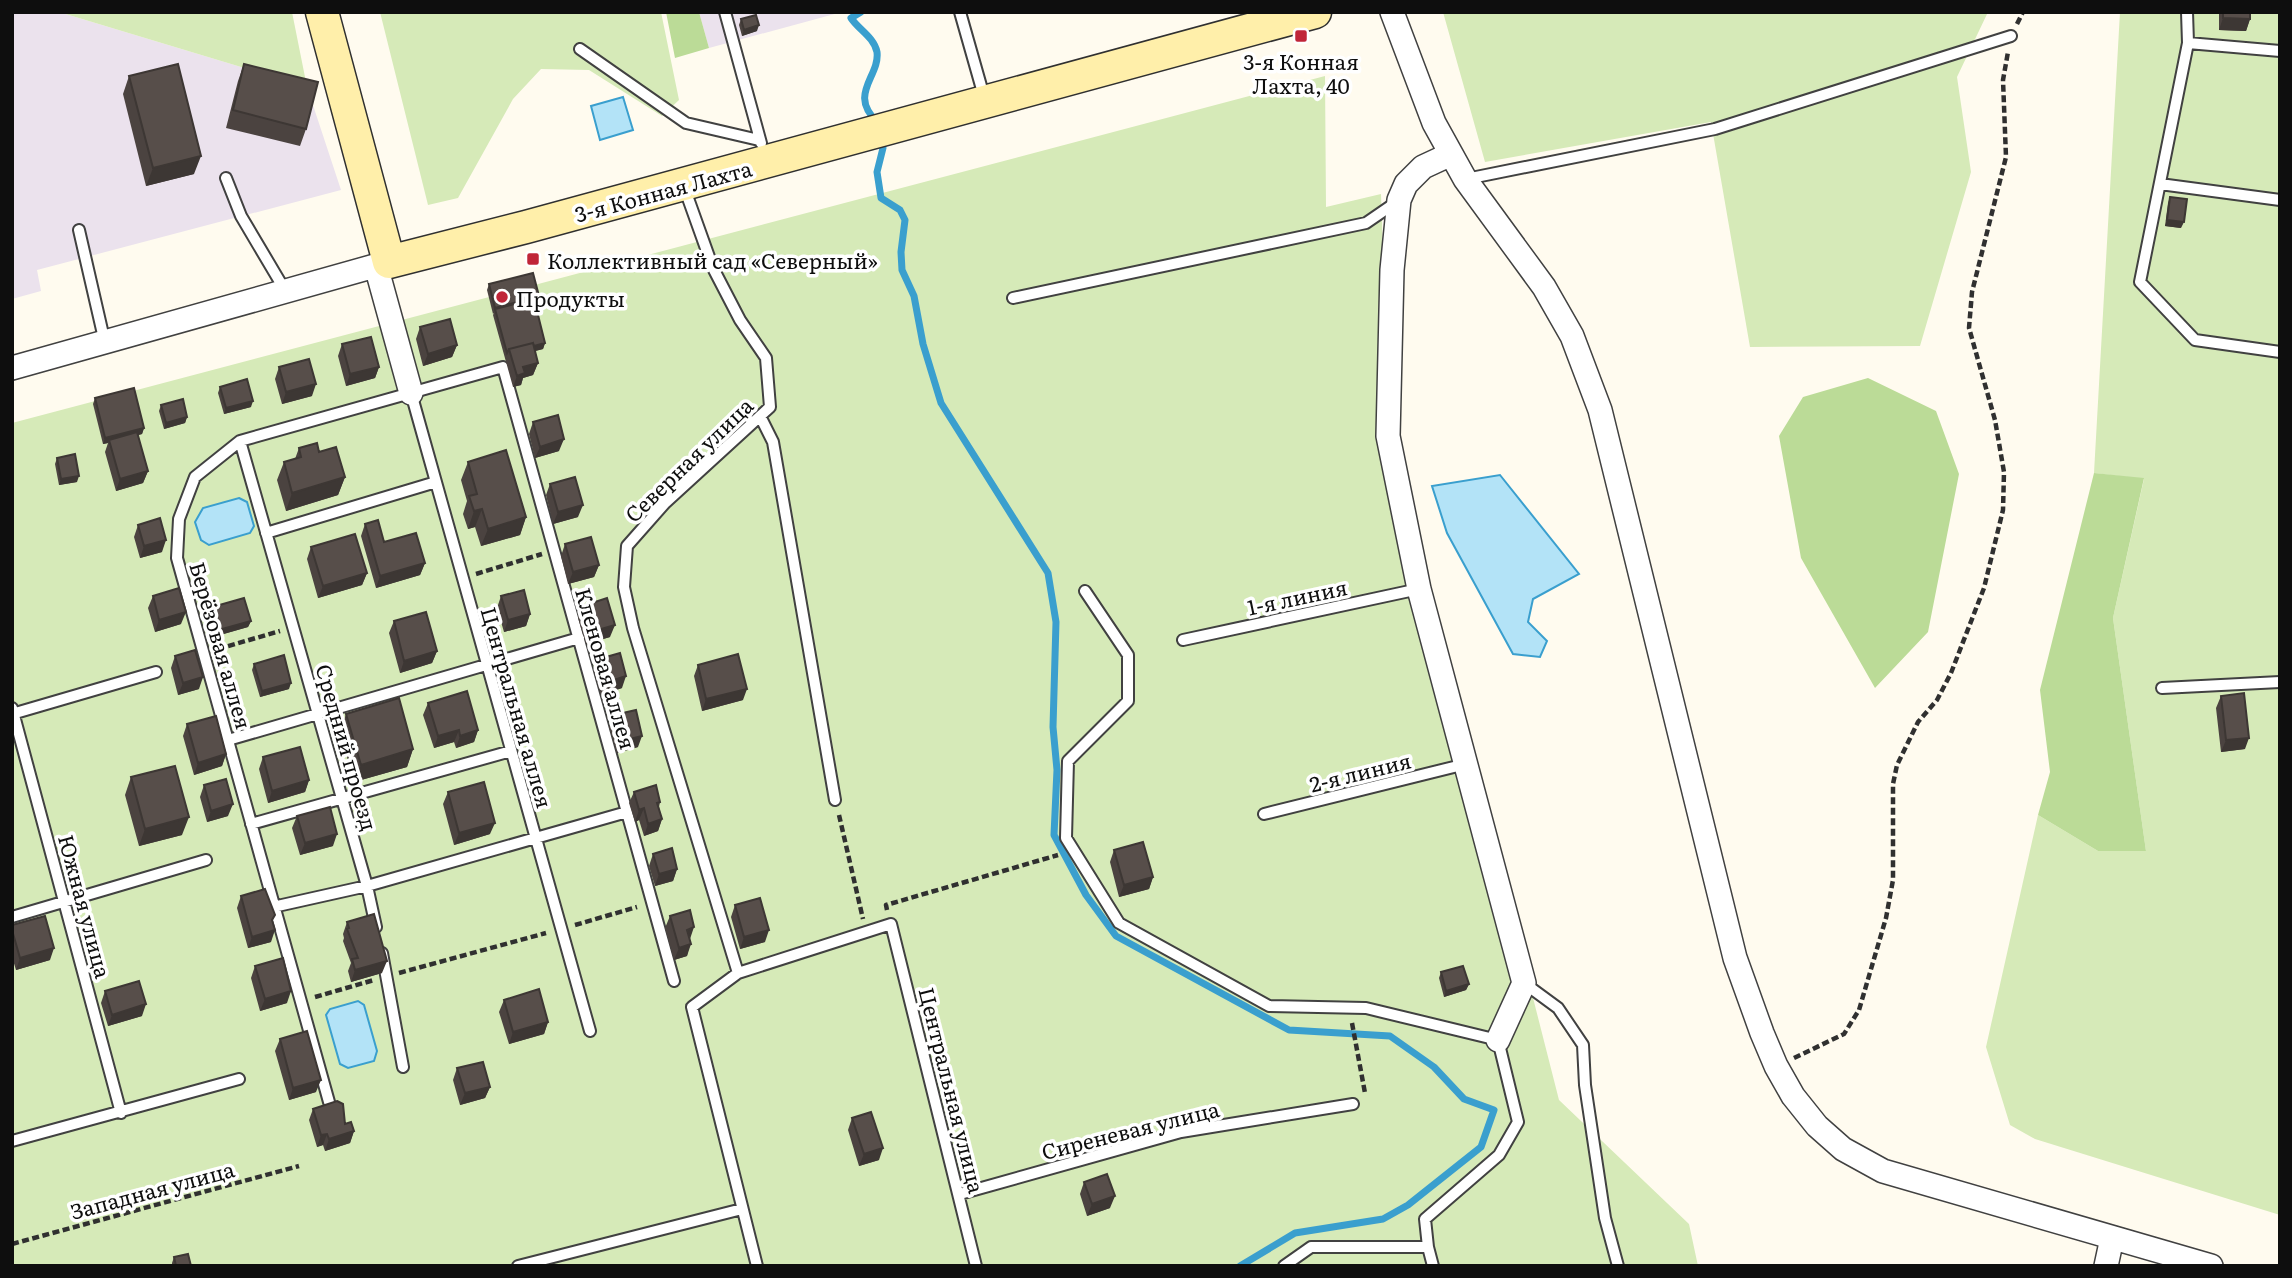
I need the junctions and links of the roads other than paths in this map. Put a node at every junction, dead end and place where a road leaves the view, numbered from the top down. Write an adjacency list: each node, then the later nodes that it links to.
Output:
1 (322, 12): 21 (main road)
2 (725, 12): 12 (lane)
3 (960, 12): 11 (lane)
4 (1315, 12): 11 (main road, 3-я Конная Лахта)
5 (1392, 12): 13 (street)
6 (2187, 12): 8 (lane)
7 (2011, 36): 15 (lane)
8 (2188, 43): 10 (lane); 17 (lane)
9 (580, 49): 12 (lane)
10 (2280, 51)
11 (986, 103): 12 (main road, 3-я Конная Лахта)
12 (764, 151): 16 (main road, 3-я Конная Лахта)
13 (1451, 154): 15 (street); 18 (street)
14 (226, 178): 22 (lane)
15 (1465, 179): 70 (street)
16 (683, 184): 21 (main road, 3-я Конная Лахта); 29 (lane, Северная улица)
17 (2160, 184): 19 (lane); 25 (lane)
18 (1399, 200): 23 (lane); 33 (street)
19 (2280, 200)
20 (79, 230): 24 (lane)
21 (382, 265): 22 (street, 3-я Конная Лахта); 28 (street)
22 (286, 292): 24 (street, 3-я Конная Лахта)
23 (1013, 298)
24 (105, 343): 27 (street, 3-я Конная Лахта)
25 (2280, 352)
26 (503, 367): 28 (lane, Берёзовая аллея); 35 (lane, Кленовая аллея)
27 (12, 368)
28 (411, 393): 30 (lane, Берёзовая аллея); 31 (lane, Центральная аллея)
29 (760, 416): 47 (lane); 57 (lane, Северная улица)
30 (240, 441): 32 (lane, Средний проезд); 43 (lane, Берёзовая аллея)
31 (436, 482): 32 (lane); 37 (lane, Центральная аллея)
32 (266, 533): 42 (lane, Средний проезд)
33 (1419, 589): 36 (lane, 1-я линия); 45 (street)
34 (1085, 591): 61 (lane)
35 (579, 638): 37 (lane); 48 (lane, Кленовая аллея)
36 (1183, 640)
37 (487, 665): 42 (lane); 44 (lane, Центральная аллея)
38 (156, 672): 41 (lane)
39 (2280, 682): 40 (lane)
40 (2162, 688)
41 (13, 712): 54 (lane, Южная улица)
42 (318, 714): 43 (lane); 46 (lane, Средний проезд)
43 (228, 740): 50 (lane, Берёзовая аллея)
44 (511, 751): 46 (lane); 51 (lane, Центральная аллея)
45 (1465, 764): 49 (lane, 2-я линия); 59 (street)
46 (342, 798): 50 (lane); 53 (lane, Средний проезд)
47 (835, 800)
48 (627, 813): 51 (lane); 58 (lane, Кленовая аллея)
49 (1264, 814)
50 (251, 824): 55 (lane, Берёзовая аллея)
51 (536, 838): 53 (lane); 60 (lane, Центральная аллея)
52 (206, 860): 54 (lane)
53 (367, 886): 55 (lane); 62 (lane, Средний проезд)
54 (66, 902): 56 (lane); 66 (lane, Южная улица)
55 (273, 907): 64 (lane, Берёзовая аллея)
56 (12, 917)
57 (738, 973): 68 (lane, Центральная улица); 69 (lane)
58 (674, 981)
59 (1524, 983): 61 (street); 77 (lane)
60 (590, 1031)
61 (1498, 1040): 71 (lane)
62 (403, 1068)
63 (239, 1079): 66 (lane)
64 (329, 1102)
65 (1353, 1104): 68 (lane, Сиреневая улица)
66 (121, 1113): 67 (lane)
67 (12, 1141)
68 (960, 1194): 74 (lane, Центральная улица)
69 (741, 1209): 72 (lane); 73 (lane)
70 (2112, 1238): 78 (street); 79 (street)
71 (1428, 1247): 75 (lane); 76 (lane)
72 (518, 1266)
73 (757, 1266)
74 (976, 1266)
75 (1284, 1266)
76 (1433, 1266)
77 (1618, 1266)
78 (2106, 1266)
79 (2211, 1266)

